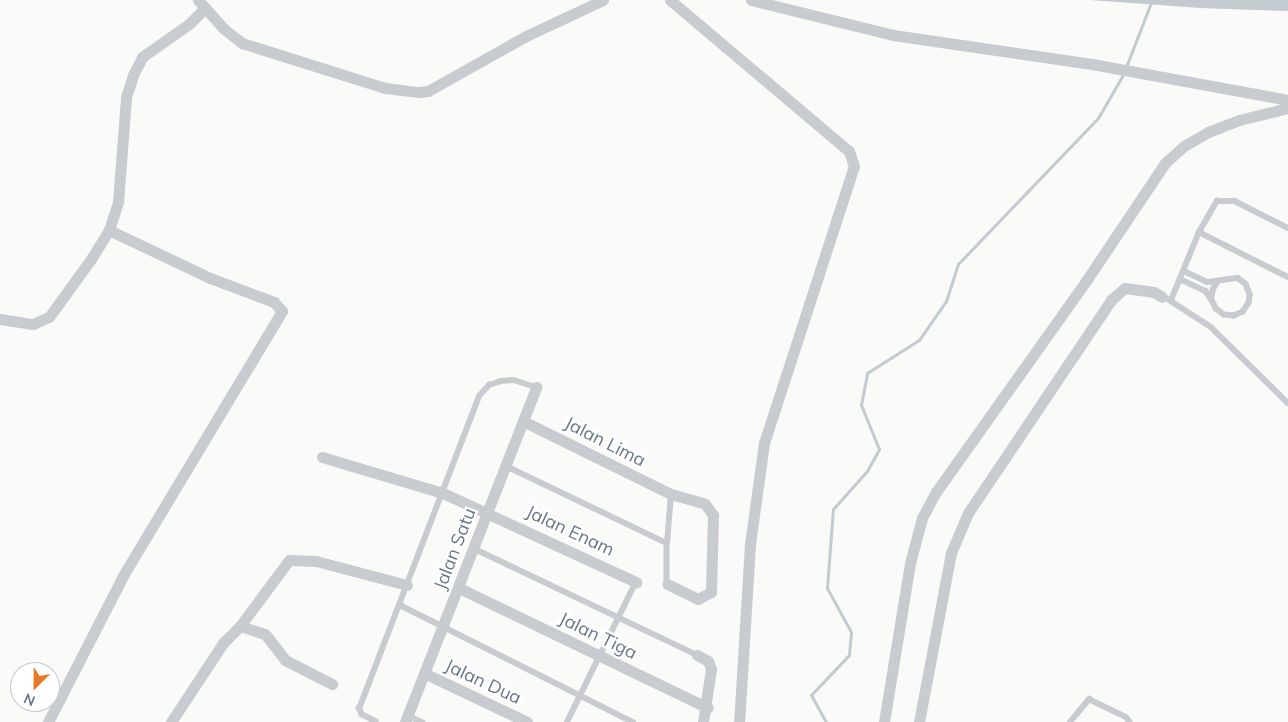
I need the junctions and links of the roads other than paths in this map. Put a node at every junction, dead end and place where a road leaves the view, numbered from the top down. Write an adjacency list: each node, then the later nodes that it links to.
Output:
1 (603, 0): 4 (street)
2 (670, 0): 50 (street)
3 (751, 0): 5 (street)
4 (202, 4): 8 (street)
5 (1288, 100)
6 (1288, 108): 51 (street)
7 (1288, 228): 9 (lane)
8 (109, 230): 16 (street); 42 (street)
9 (1199, 232): 10 (lane); 11 (lane)
10 (1184, 271): 12 (lane); 13 (lane)
11 (1288, 277)
12 (1180, 278): 14 (lane); 15 (lane)
13 (1218, 282): 15 (lane); 15 (lane)
14 (1167, 298): 18 (lane); 52 (street)
15 (1212, 300)
16 (0, 319)
17 (536, 387): 19 (street, Jalan Satu); 22 (lane)
18 (1287, 401)
19 (524, 421): 21 (street, Jalan Satu); 23 (street, Jalan Lima)
20 (322, 457): 22 (street, Jalan Enam)
21 (506, 466): 24 (street, Jalan Satu); 25 (lane)
22 (443, 493): 24 (street, Jalan Enam); 28 (lane)
23 (671, 494): 25 (lane); 29 (street)
24 (488, 512): 26 (street, Jalan Satu); 27 (street, Jalan Enam)
25 (667, 543): 29 (lane)
26 (475, 549): 30 (street, Jalan Satu); 32 (lane)
27 (636, 582): 32 (lane)
28 (407, 584): 31 (lane); 33 (street)
29 (667, 584)
30 (459, 588): 34 (street, Jalan Satu); 36 (street, Jalan Tiga)
31 (400, 605): 34 (lane); 44 (lane)
32 (619, 618): 35 (lane); 36 (lane)
33 (240, 626): 38 (street); 43 (street)
34 (443, 627): 37 (street, Jalan Satu); 39 (lane)
35 (698, 655): 40 (street)
36 (600, 656): 39 (lane); 40 (street, Jalan Tiga)
37 (424, 673): 41 (street, Jalan Satu); 46 (street, Jalan Dua)
38 (332, 684)
39 (580, 696): 47 (lane); 48 (lane)
40 (708, 708): 49 (street)
41 (406, 719): 45 (lane)
42 (48, 722)
43 (171, 722)
44 (376, 722)
45 (422, 722)
46 (527, 722)
47 (567, 722)
48 (633, 722)
49 (703, 722)
50 (740, 722)
51 (884, 722)
52 (919, 722)
53 (1070, 722): 54 (lane)
54 (1130, 722)

